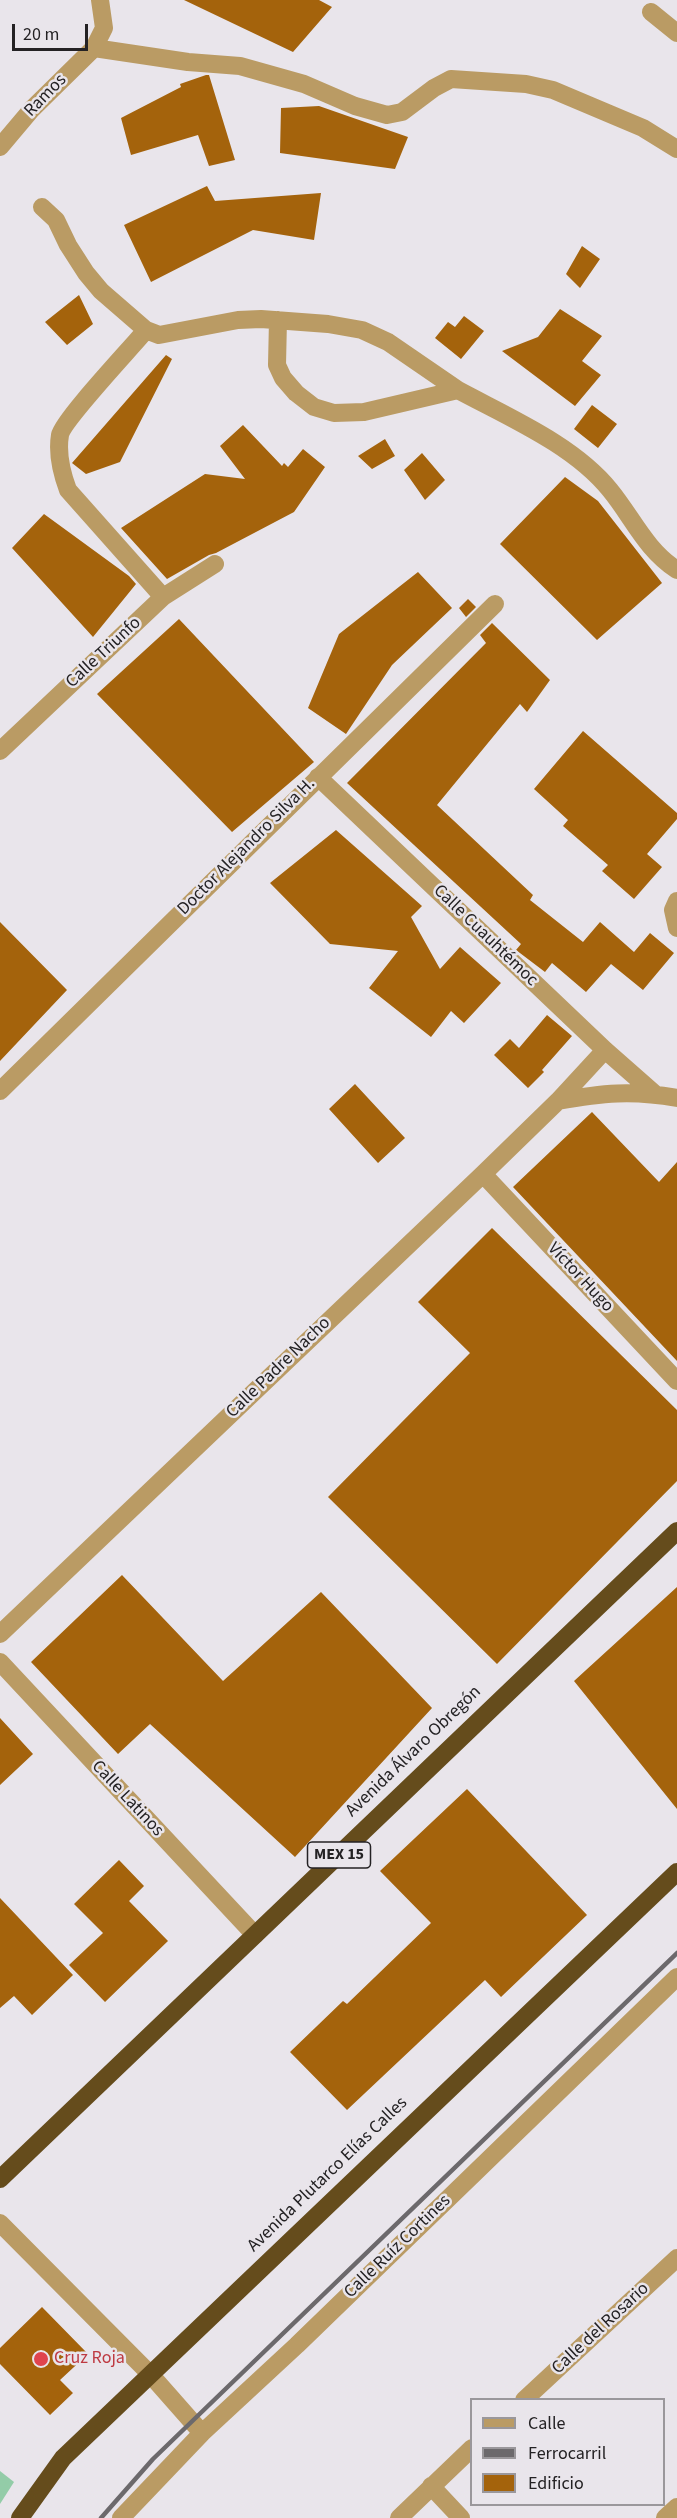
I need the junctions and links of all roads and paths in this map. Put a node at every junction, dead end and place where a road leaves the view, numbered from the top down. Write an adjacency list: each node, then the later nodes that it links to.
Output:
1 (100, 0): 4 (street)
2 (651, 12): 3 (street)
3 (677, 33)
4 (94, 48): 5 (street, Ramos); 6 (street)
5 (0, 147)
6 (677, 149)
7 (42, 207): 9 (street)
8 (278, 320): 9 (street); 10 (street); 10 (street)
9 (146, 330): 13 (street)
10 (458, 390): 12 (street)
11 (215, 564): 13 (street, Calle Triunfo)
12 (677, 570)
13 (163, 597): 15 (street, Calle Triunfo)
14 (495, 604): 16 (street, Doctor Alejandro Silva H.)
15 (0, 751)
16 (318, 777): 19 (street, Calle Cuauhtémoc); 20 (street, Doctor Alejandro Silva H.)
17 (677, 901): 18 (street)
18 (677, 928)
19 (605, 1050): 21 (street, Calle Cuauhtémoc); 23 (street, Calle Padre Nacho)
20 (0, 1091)
21 (655, 1094): 22 (street); 23 (street)
22 (677, 1098)
23 (558, 1101): 24 (street, Calle Padre Nacho)
24 (483, 1174): 25 (street, Víctor Hugo); 27 (street, Calle Padre Nacho)
25 (677, 1381)
26 (677, 1531): 30 (highway, Avenida Álvaro Obregón / MEX 15)
27 (0, 1634)
28 (0, 1662): 30 (street, Calle Latinos)
29 (677, 1872): 35 (highway, Avenida Plutarco Elías Calles)
30 (255, 1935): 32 (highway, Avenida Álvaro Obregón / MEX 15)
31 (677, 1977): 37 (street, Calle Ruíz Cortines)
32 (0, 2179)
33 (0, 2223): 35 (street)
34 (677, 2258): 36 (street, Calle del Rosario)
35 (150, 2374): 37 (street); 41 (highway, Avenida Plutarco Elías Calles)
36 (526, 2398)
37 (202, 2433): 42 (street, Calle Ruíz Cortines)
38 (470, 2449): 39 (street)
39 (431, 2486): 43 (street); 44 (street)
40 (677, 2507): 45 (street)
41 (20, 2518)
42 (121, 2518)
43 (399, 2518)
44 (461, 2518)
45 (665, 2518)

